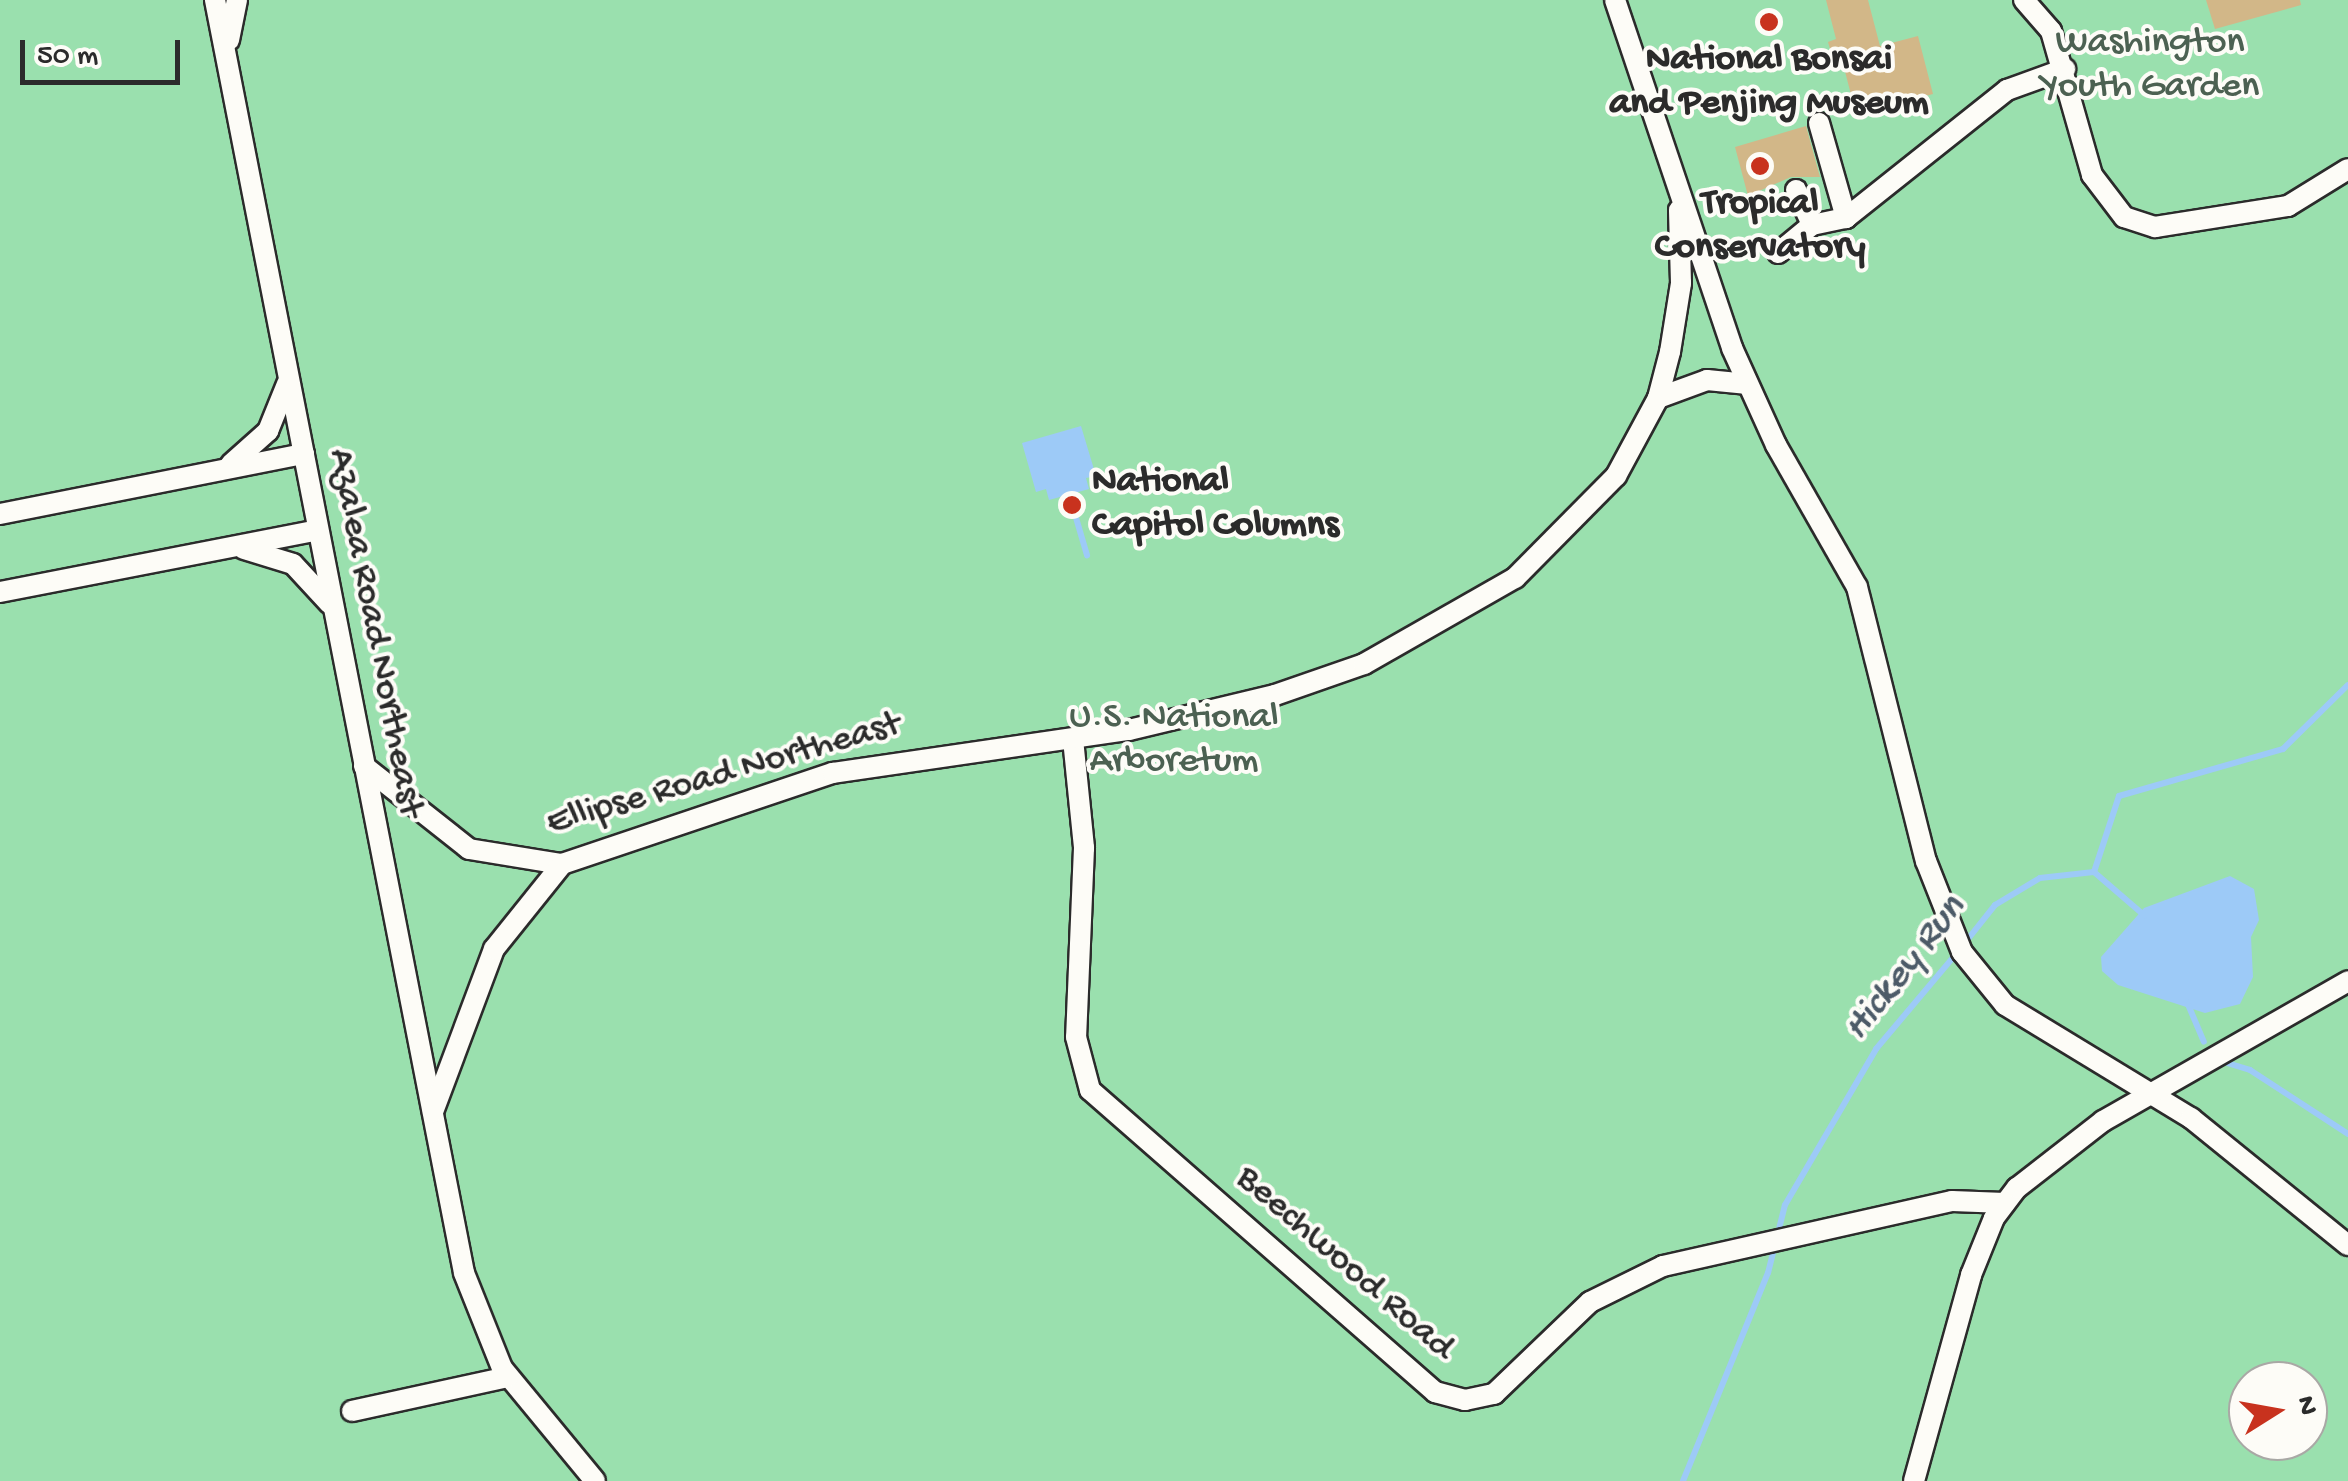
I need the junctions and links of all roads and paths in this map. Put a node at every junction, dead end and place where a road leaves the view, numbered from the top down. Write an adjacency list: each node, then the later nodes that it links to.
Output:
1 (215, 0): 5 (street, Azalea Road Northeast)
2 (237, 0): 5 (street, Azalea Road Northeast)
3 (1615, 0): 10 (street)
4 (2024, 0): 6 (street)
5 (227, 62): 14 (street, Azalea Road Northeast)
6 (2065, 69): 8 (street); 11 (street)
7 (1820, 123): 11 (street)
8 (2348, 169)
9 (1796, 190): 12 (street)
10 (1679, 210): 15 (street); 16 (street, Ellipse Road Northeast)
11 (1846, 218): 12 (street)
12 (1812, 225): 13 (street)
13 (1778, 254)
14 (289, 378): 17 (street, Azalea Road Northeast); 18 (street)
15 (1748, 384): 16 (street); 28 (street)
16 (1658, 398): 24 (street, Ellipse Road Northeast)
17 (304, 454): 18 (street); 20 (street, Azalea Road Northeast)
18 (216, 471): 19 (street)
19 (0, 514)
20 (318, 530): 21 (street); 23 (street, Azalea Road Northeast)
21 (228, 548): 22 (street); 23 (street)
22 (0, 592)
23 (334, 610): 25 (street, Azalea Road Northeast)
24 (1073, 738): 26 (street, Ellipse Road Northeast); 30 (street, Beechwood Road)
25 (364, 766): 26 (street, Ellipse Road Northeast); 29 (street, Azalea Road Northeast)
26 (562, 864): 29 (street)
27 (2348, 980): 28 (street)
28 (2149, 1095): 30 (street); 31 (street)
29 (432, 1116): 32 (street, Azalea Road Northeast)
30 (2006, 1203): 35 (street)
31 (2348, 1246)
32 (508, 1377): 33 (street); 34 (street, Azalea Road Northeast)
33 (352, 1412)
34 (595, 1481)
35 (1914, 1481)

